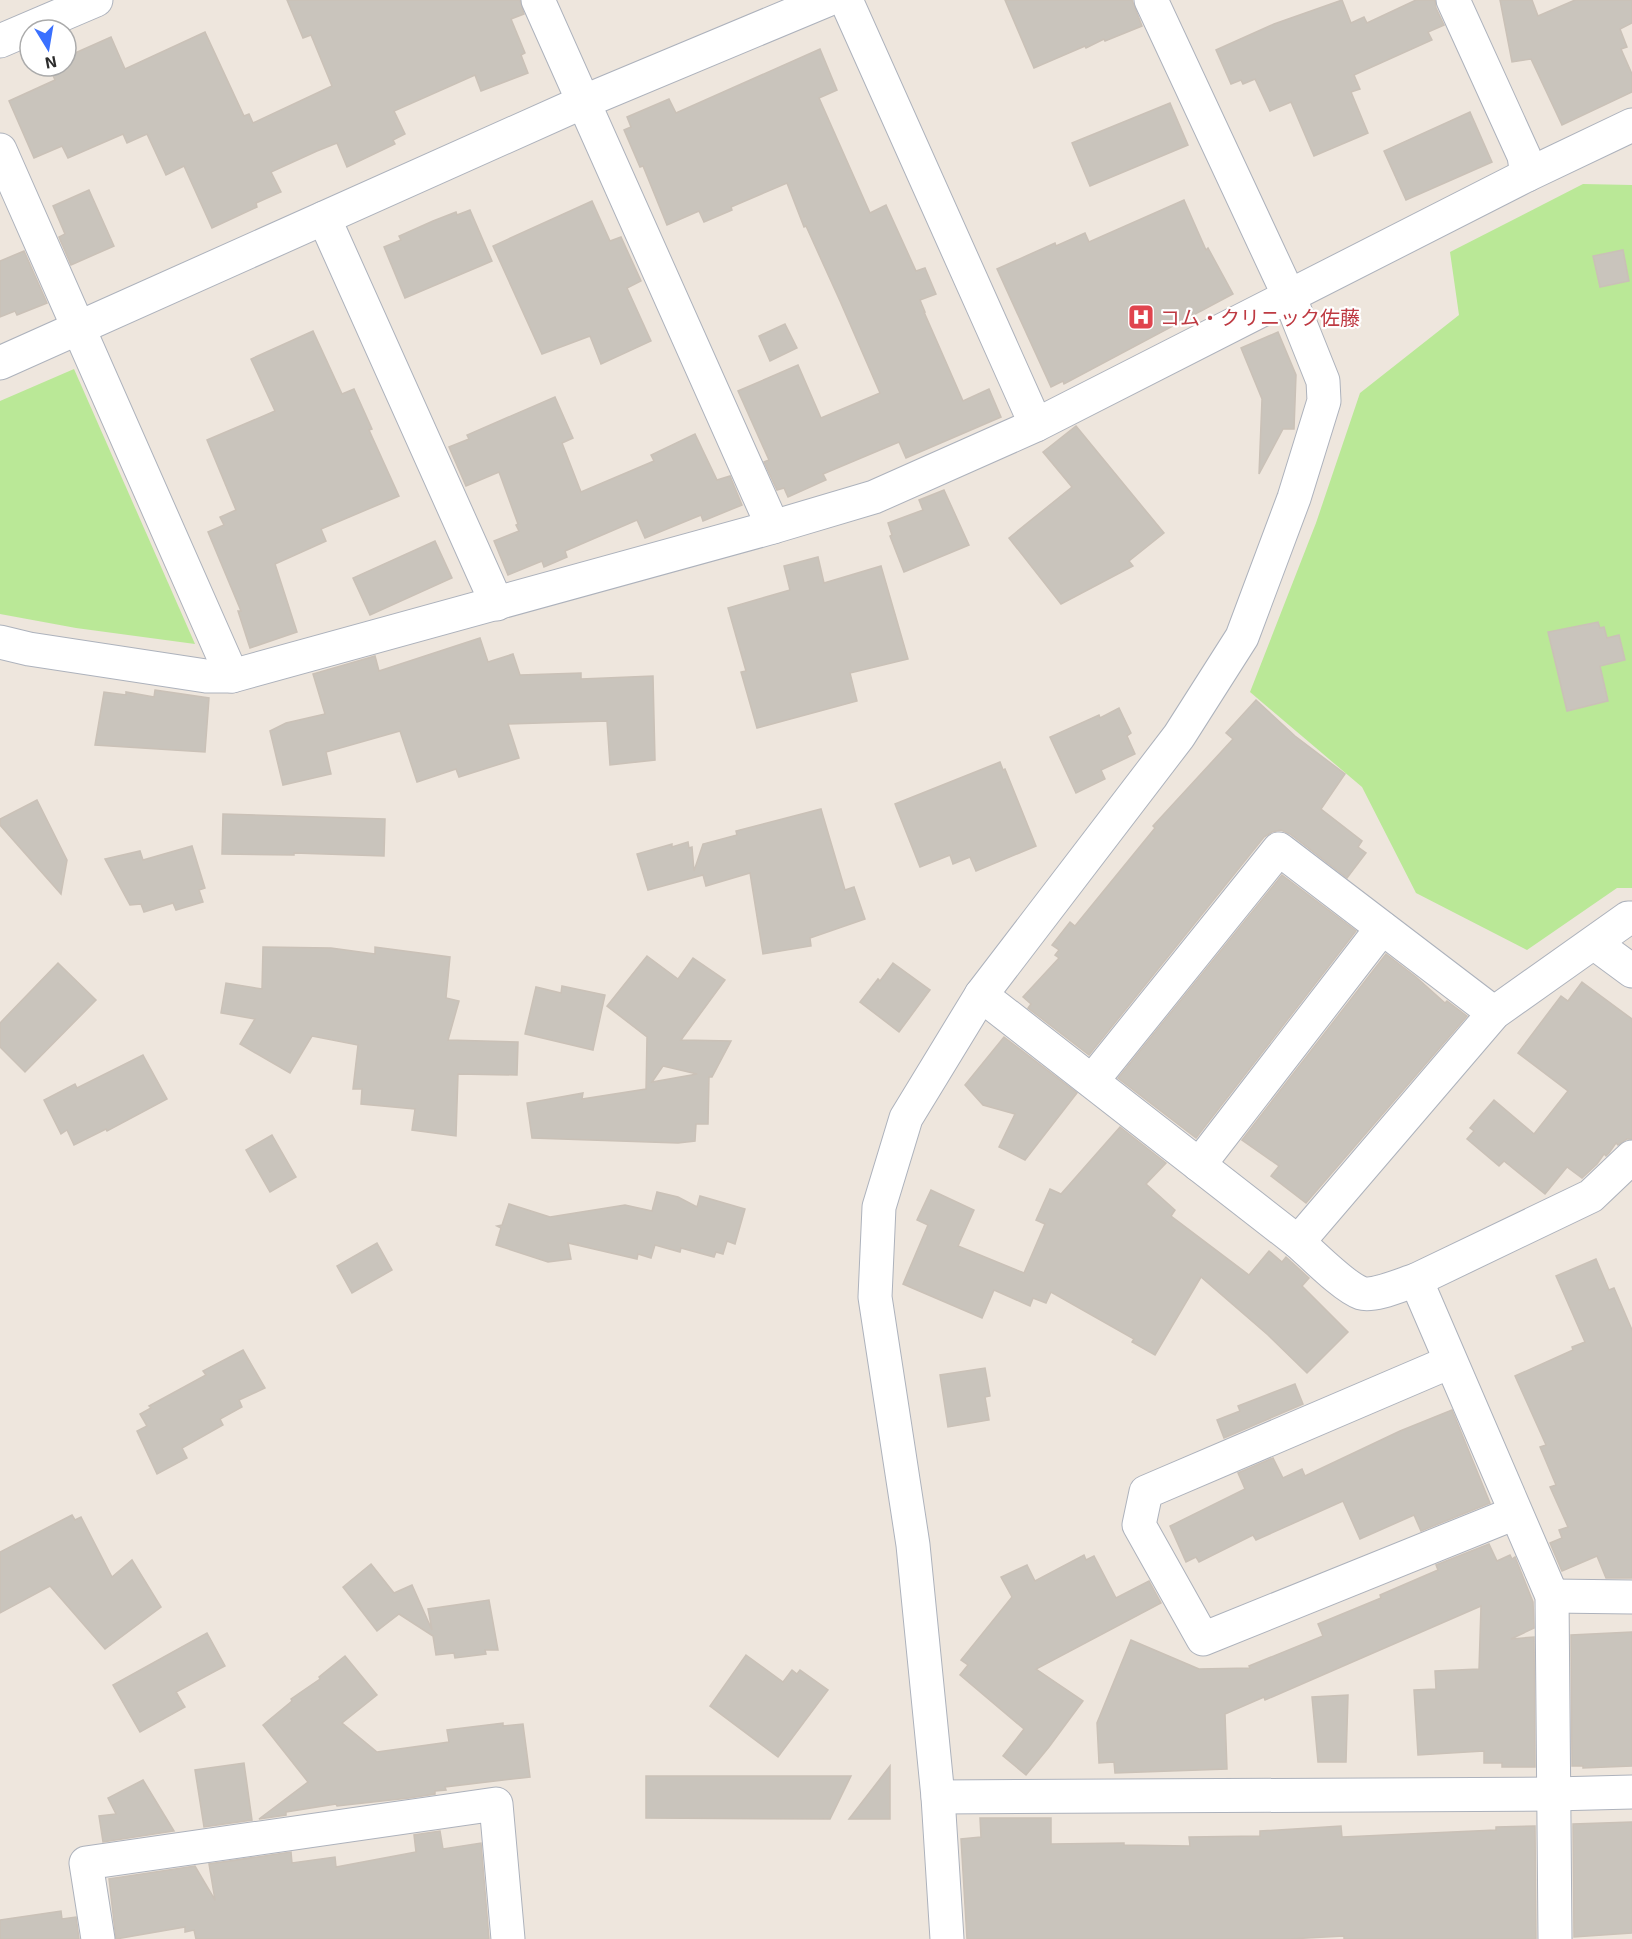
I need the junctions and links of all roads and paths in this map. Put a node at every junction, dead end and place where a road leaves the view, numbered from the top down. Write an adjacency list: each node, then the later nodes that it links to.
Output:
1 (96, 0): 7 (street)
2 (538, 0): 8 (street)
3 (826, 0): 8 (street)
4 (846, 0): 16 (street)
5 (1151, 0): 13 (street)
6 (1453, 0): 11 (street)
7 (0, 41)
8 (583, 102): 12 (street); 17 (street)
9 (1632, 125): 11 (street)
10 (0, 150): 14 (street)
11 (1527, 175): 13 (street)
12 (324, 218): 14 (street); 18 (street)
13 (1289, 296): 16 (street); 25 (street)
14 (78, 329): 15 (street); 20 (street)
15 (0, 363)
16 (1036, 425): 17 (street)
17 (773, 527): 18 (street)
18 (497, 604): 20 (street)
19 (0, 642): 20 (street)
20 (232, 676)
21 (1632, 918): 23 (street)
22 (1382, 928): 26 (street); 27 (street); 29 (street)
23 (1594, 942): 24 (street); 26 (street)
24 (1632, 971)
25 (981, 995): 27 (street); 38 (street)
26 (1494, 1013): 30 (street)
27 (1092, 1082): 29 (street)
28 (1632, 1157): 31 (street)
29 (1199, 1165): 30 (street)
30 (1298, 1242): 31 (street)
31 (1416, 1280): 32 (street)
32 (1450, 1362): 33 (street); 33 (street)
33 (1515, 1513): 34 (street)
34 (1552, 1596): 35 (street); 37 (street)
35 (1632, 1597)
36 (1632, 1792): 37 (street)
37 (1554, 1794): 38 (street); 42 (street)
38 (938, 1797): 41 (street)
39 (98, 1939): 40 (street)
40 (508, 1939)
41 (947, 1939)
42 (1555, 1939)

